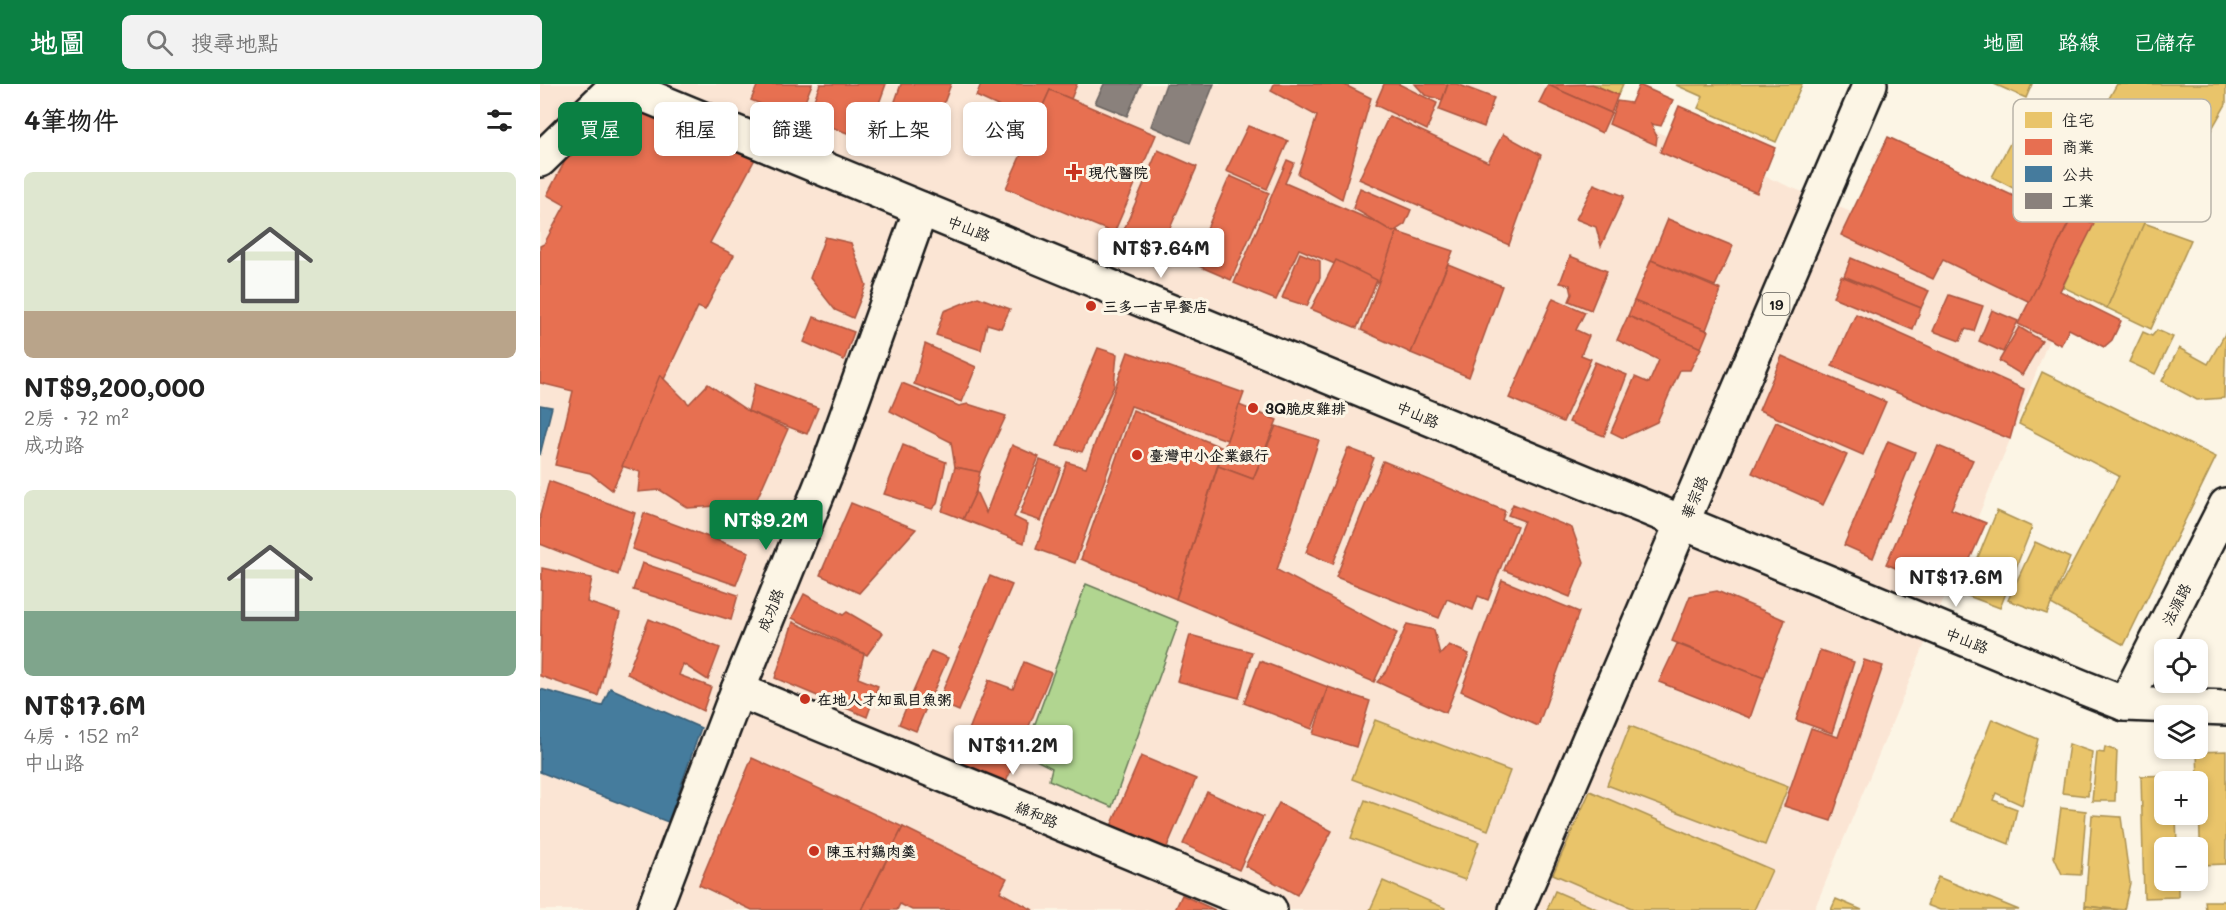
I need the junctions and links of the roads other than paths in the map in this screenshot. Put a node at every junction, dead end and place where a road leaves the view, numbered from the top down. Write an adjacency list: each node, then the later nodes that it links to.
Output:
1 (618, 84): 3 (main road); 4 (main road, 中山路)
2 (1870, 84): 6 (main road, 華宗路 / 19)
3 (540, 160)
4 (921, 208): 6 (main road, 中山路); 7 (main road, 成功路)
5 (2226, 505): 8 (main road, 法源路)
6 (1683, 524): 8 (main road, 中山路); 12 (main road, 華宗路 / 19)
7 (738, 690): 10 (main road, 成功路); 11 (main road, 綿和路)
8 (2125, 704): 9 (main road, 中山路)
9 (2226, 708)
10 (654, 910)
11 (1270, 910)
12 (1516, 910)

